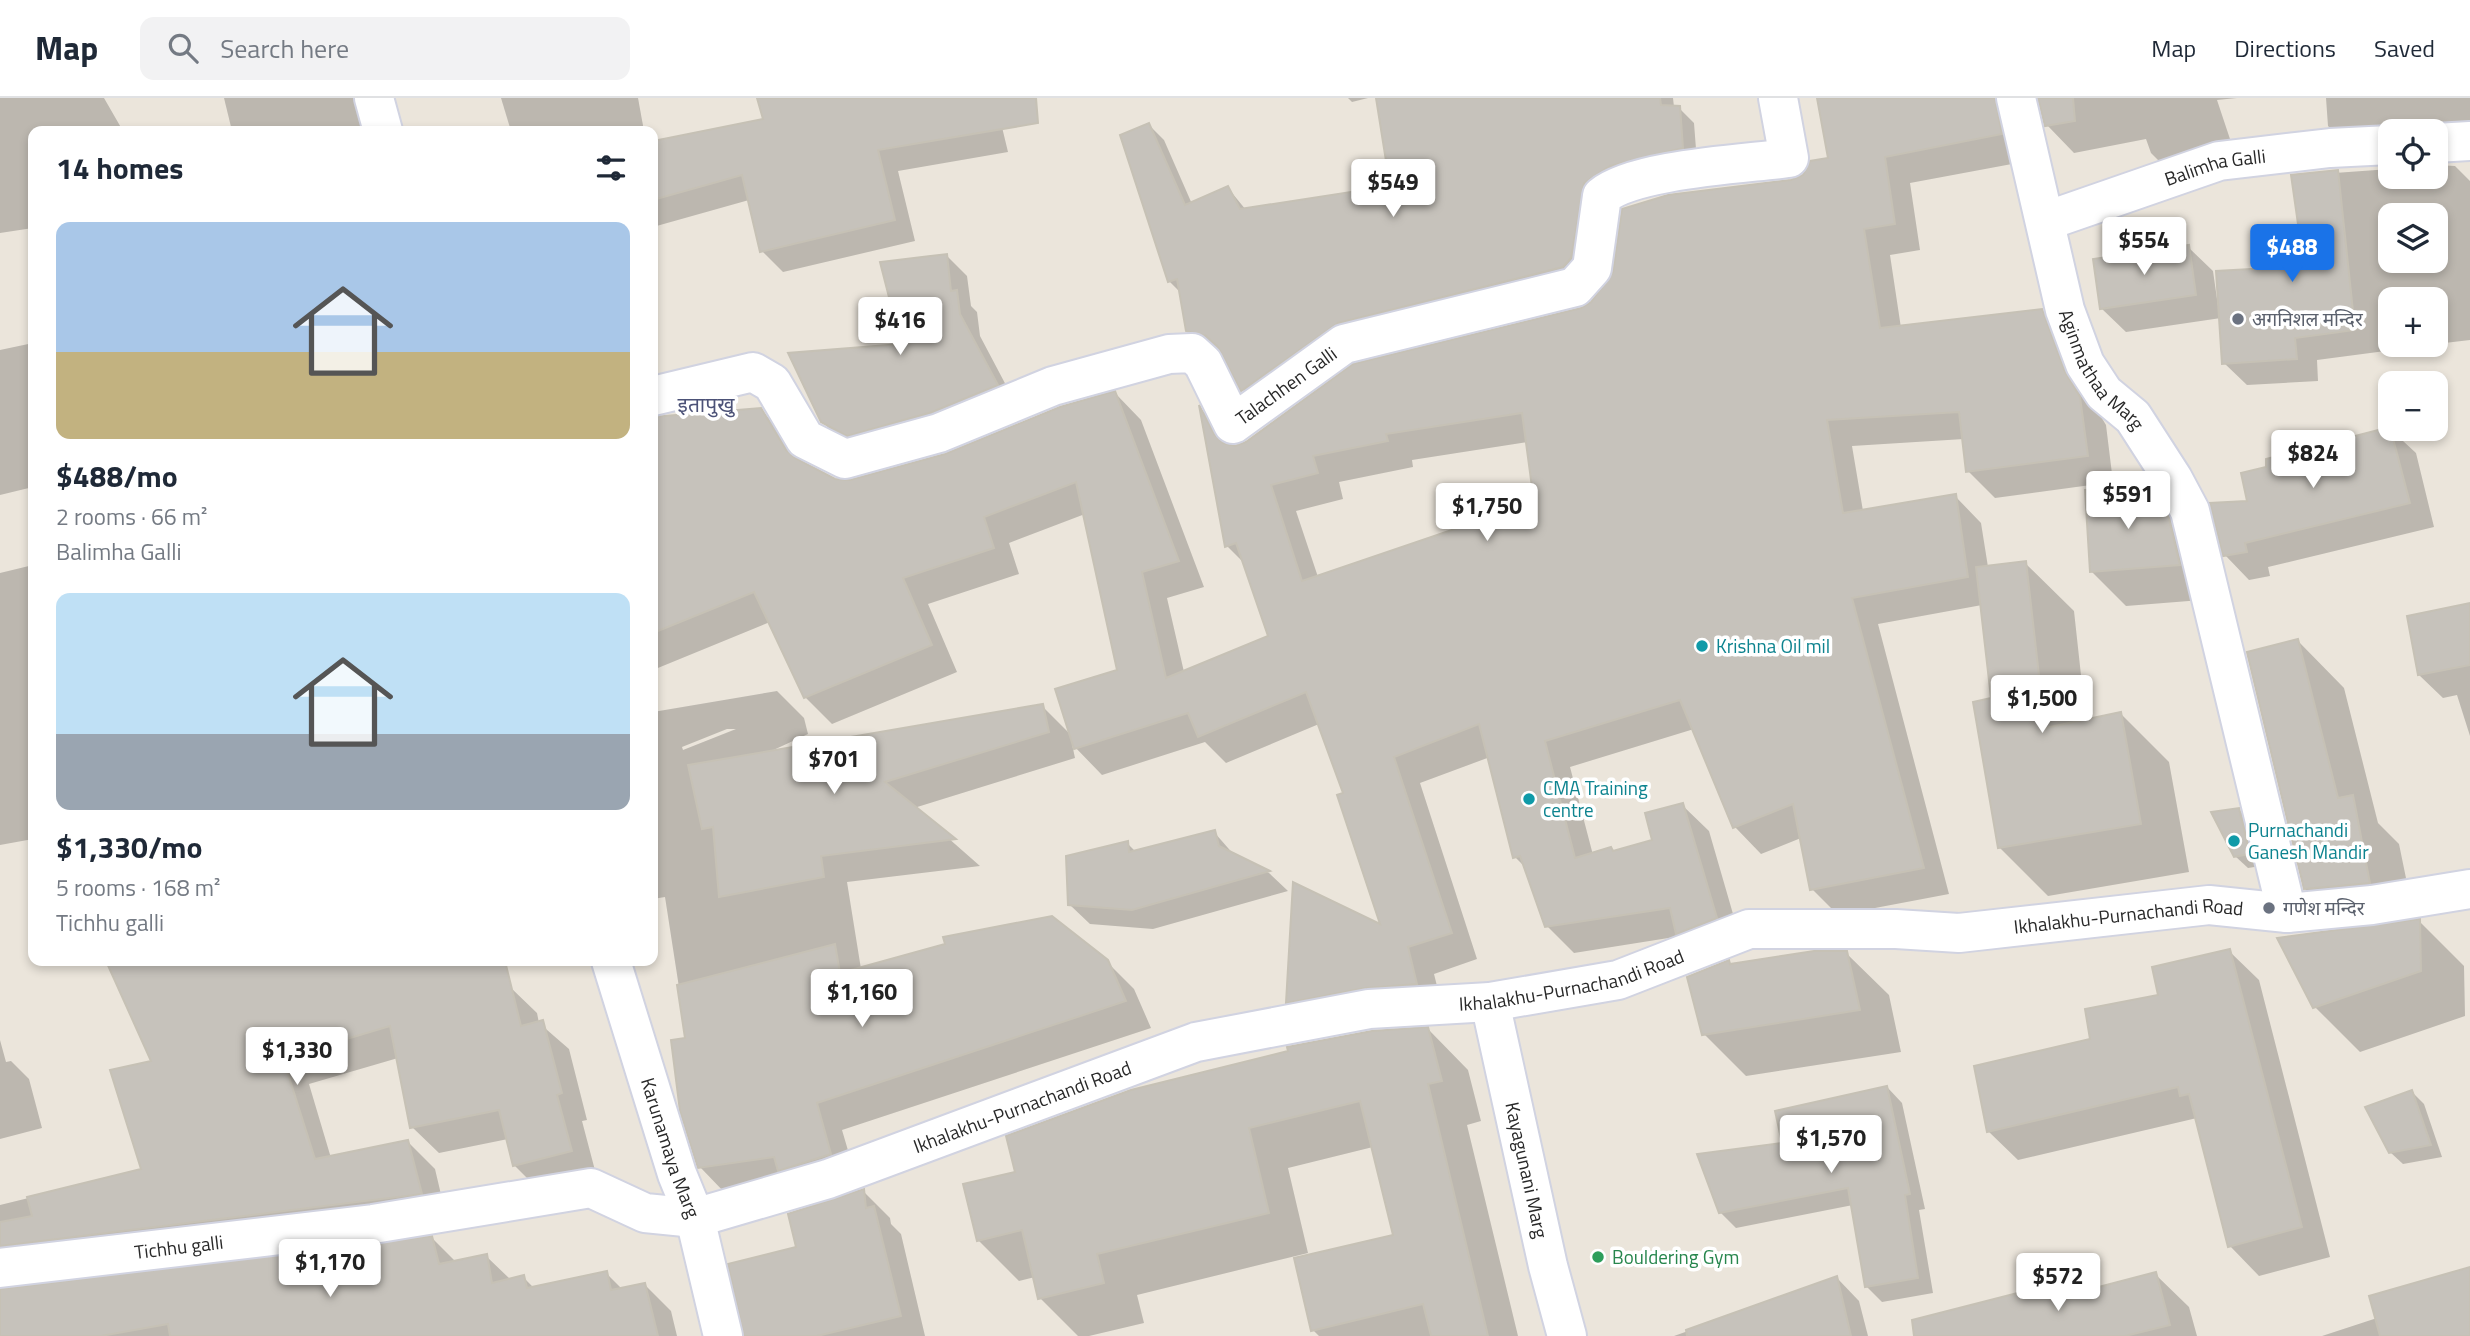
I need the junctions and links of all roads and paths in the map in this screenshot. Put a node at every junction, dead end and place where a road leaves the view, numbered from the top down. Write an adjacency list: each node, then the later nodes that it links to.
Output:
1 (374, 98): 4 (street)
2 (1777, 98): 9 (street, Talachhen Galli)
3 (2016, 98): 8 (street, Aginmathaa Marg)
4 (382, 126)
5 (2470, 141): 6 (street)
6 (2448, 142)
7 (2378, 146): 8 (street, Balimha Galli)
8 (2046, 221): 11 (street, Aginmathaa Marg)
9 (658, 395)
10 (2470, 889): 11 (street, Ikhalakhu-Purnachandi Road)
11 (2287, 914): 13 (street, Ikhalakhu-Purnachandi Road)
12 (613, 966): 14 (street, Karunamaya Marg)
13 (1490, 1002): 14 (street, Ikhalakhu-Purnachandi Road); 17 (street, Kayagunani Marg)
14 (695, 1218): 15 (street, Tichhu galli); 16 (street, Karunamaya Marg)
15 (0, 1268)
16 (723, 1336)
17 (1567, 1336)

